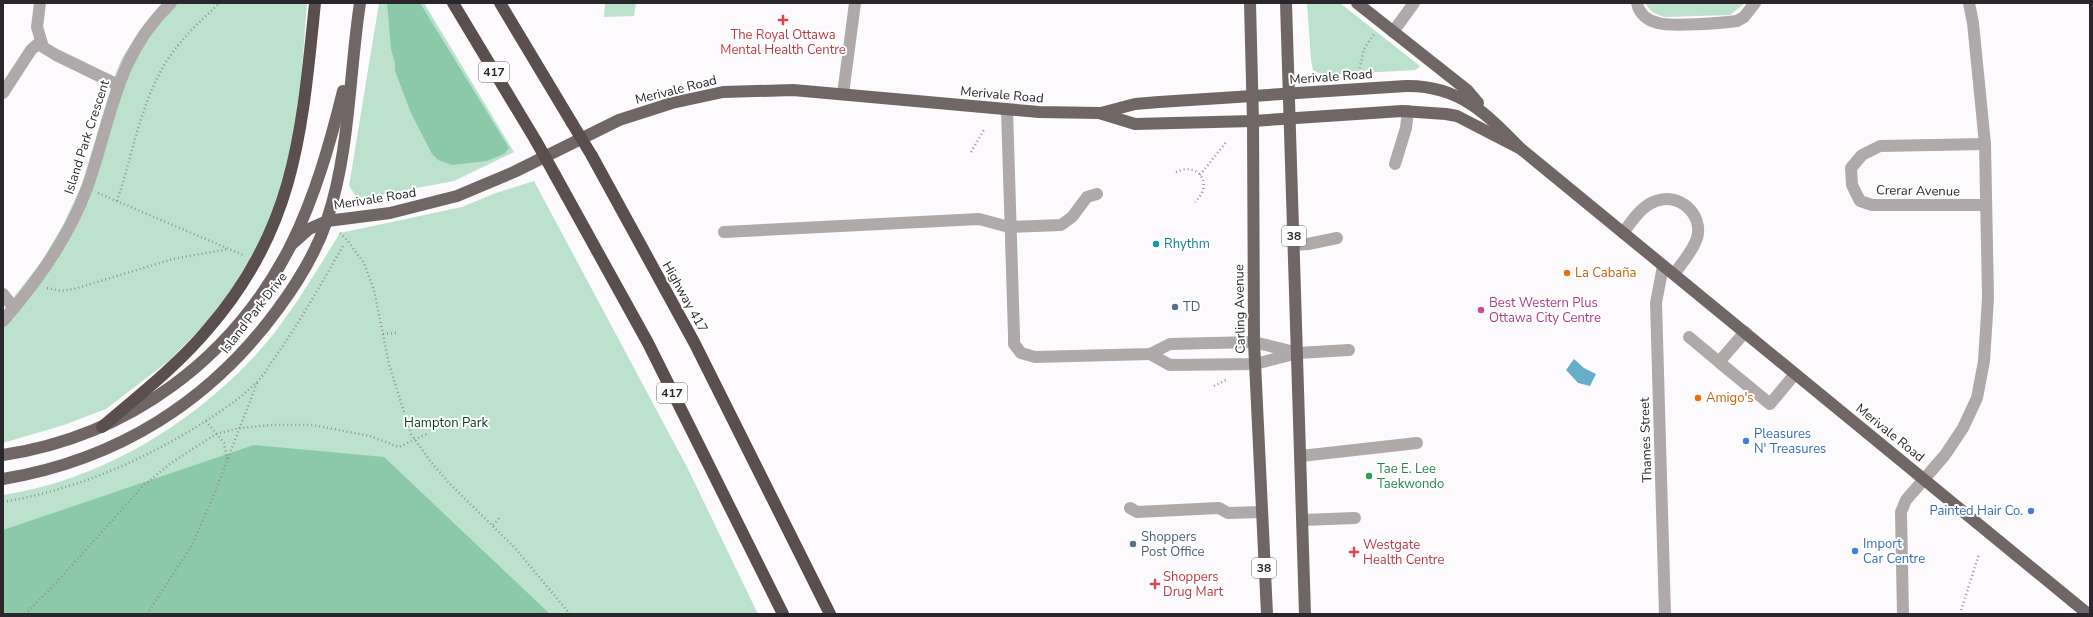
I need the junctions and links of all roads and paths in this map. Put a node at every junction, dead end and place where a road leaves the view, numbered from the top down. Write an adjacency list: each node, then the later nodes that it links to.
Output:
1 (40, 3): 18 (street)
2 (171, 3): 21 (street, Island Park Crescent)
3 (220, 3): 42 (path)
4 (315, 3): 76 (highway)
5 (360, 3): 19 (main road, Island Park Drive)
6 (453, 3): 97 (highway, 417, bridge)
7 (500, 3): 98 (highway, Highway 417, bridge)
8 (855, 3): 23 (street)
9 (1250, 3): 25 (main road, Carling Avenue / 38)
10 (1286, 3): 24 (main road, 38)
11 (1357, 3): 17 (main road)
12 (1414, 3): 17 (street)
13 (1637, 3): 14 (street)
14 (1755, 3)
15 (1969, 3): 34 (street)
16 (1377, 29): 20 (path)
17 (1393, 32): 31 (main road)
18 (40, 42): 21 (street); 22 (street)
19 (353, 52): 45 (main road, Island Park Drive); 51 (main road, Island Park Drive)
20 (1358, 76)
21 (118, 85): 40 (street, Island Park Crescent)
22 (3, 93)
23 (843, 94): 26 (main road, Merivale Road); 45 (main road, Merivale Road)
24 (1289, 94): 25 (main road, Merivale Road); 29 (main road, 38); 31 (main road, Merivale Road)
25 (1253, 95): 28 (main road, Merivale Road); 30 (main road, Carling Avenue / 38)
26 (1007, 110): 28 (main road, Merivale Road); 46 (street)
27 (1408, 111): 29 (main road, Merivale Road); 35 (main road, Merivale Road); 37 (street)
28 (1099, 113): 30 (main road, Merivale Road)
29 (1290, 118): 30 (main road, Merivale Road); 52 (main road, 38)
30 (1253, 121): 65 (main road, Carling Avenue / 38)
31 (1494, 121): 35 (main road, Merivale Road)
32 (985, 128): 36 (path)
33 (1227, 141): 39 (path)
34 (1985, 144): 44 (street); 44 (street, Crerar Avenue)
35 (1521, 149): 48 (main road, Merivale Road)
36 (972, 152)
37 (1395, 164)
38 (1176, 172): 39 (path)
39 (1200, 175): 43 (path)
40 (87, 188): 42 (path); 57 (street, Island Park Crescent)
41 (1097, 194): 46 (street)
42 (117, 201): 53 (path)
43 (1195, 202)
44 (1986, 206): 86 (street)
45 (327, 220): 51 (main road); 85 (main road, Island Park Drive)
46 (1009, 227): 47 (street); 68 (street)
47 (724, 232)
48 (1623, 233): 55 (main road, Merivale Road); 56 (street)
49 (1337, 238): 52 (street)
50 (347, 240): 63 (path)
51 (291, 245): 76 (main road, Island Park Drive)
52 (1294, 245): 67 (main road, 38)
53 (228, 249): 54 (path); 57 (path)
54 (249, 258)
55 (1663, 266): 56 (main road, Merivale Road); 101 (street, Thames Street)
56 (1674, 274): 61 (main road, Merivale Road)
57 (34, 283): 59 (street, Island Park Crescent)
58 (3, 294): 59 (street)
59 (14, 308): 60 (street, Island Park Crescent)
60 (3, 321)
61 (1745, 332): 69 (street); 71 (main road, Merivale Road)
62 (396, 333): 63 (path)
63 (383, 334): 80 (path)
64 (1689, 337): 69 (street)
65 (1254, 342): 67 (street); 68 (street); 70 (main road, Carling Avenue / 38)
66 (1349, 350): 67 (street)
67 (1298, 353): 70 (street); 83 (main road, 38)
68 (1150, 354): 70 (street)
69 (1720, 362): 71 (street)
70 (1255, 364): 88 (main road, Carling Avenue / 38)
71 (1795, 374): 86 (main road, Merivale Road)
72 (1234, 376): 74 (path)
73 (258, 382): 77 (path)
74 (1214, 386)
75 (206, 421): 79 (path)
76 (102, 427): 82 (main road, Island Park Drive)
77 (240, 428): 79 (path); 80 (path); 84 (path)
78 (429, 433): 80 (path)
79 (216, 434): 84 (path); 94 (path)
80 (415, 441): 92 (path)
81 (1417, 443): 83 (street)
82 (3, 455)
83 (1301, 456): 91 (main road, 38)
84 (227, 460): 95 (path)
85 (3, 479)
86 (1924, 479): 102 (street); 104 (main road, Merivale Road)
87 (1130, 508): 88 (street)
88 (1261, 512): 99 (main road, Carling Avenue / 38)
89 (502, 516): 92 (path)
90 (1355, 518): 91 (street)
91 (1303, 520): 100 (main road, 38)
92 (493, 525): 96 (path)
93 (1979, 554): 103 (path)
94 (26, 614)
95 (147, 614)
96 (570, 614)
97 (783, 614)
98 (830, 614)
99 (1267, 614)
100 (1305, 614)
101 (1665, 614)
102 (1903, 614)
103 (1960, 614)
104 (2088, 614)

